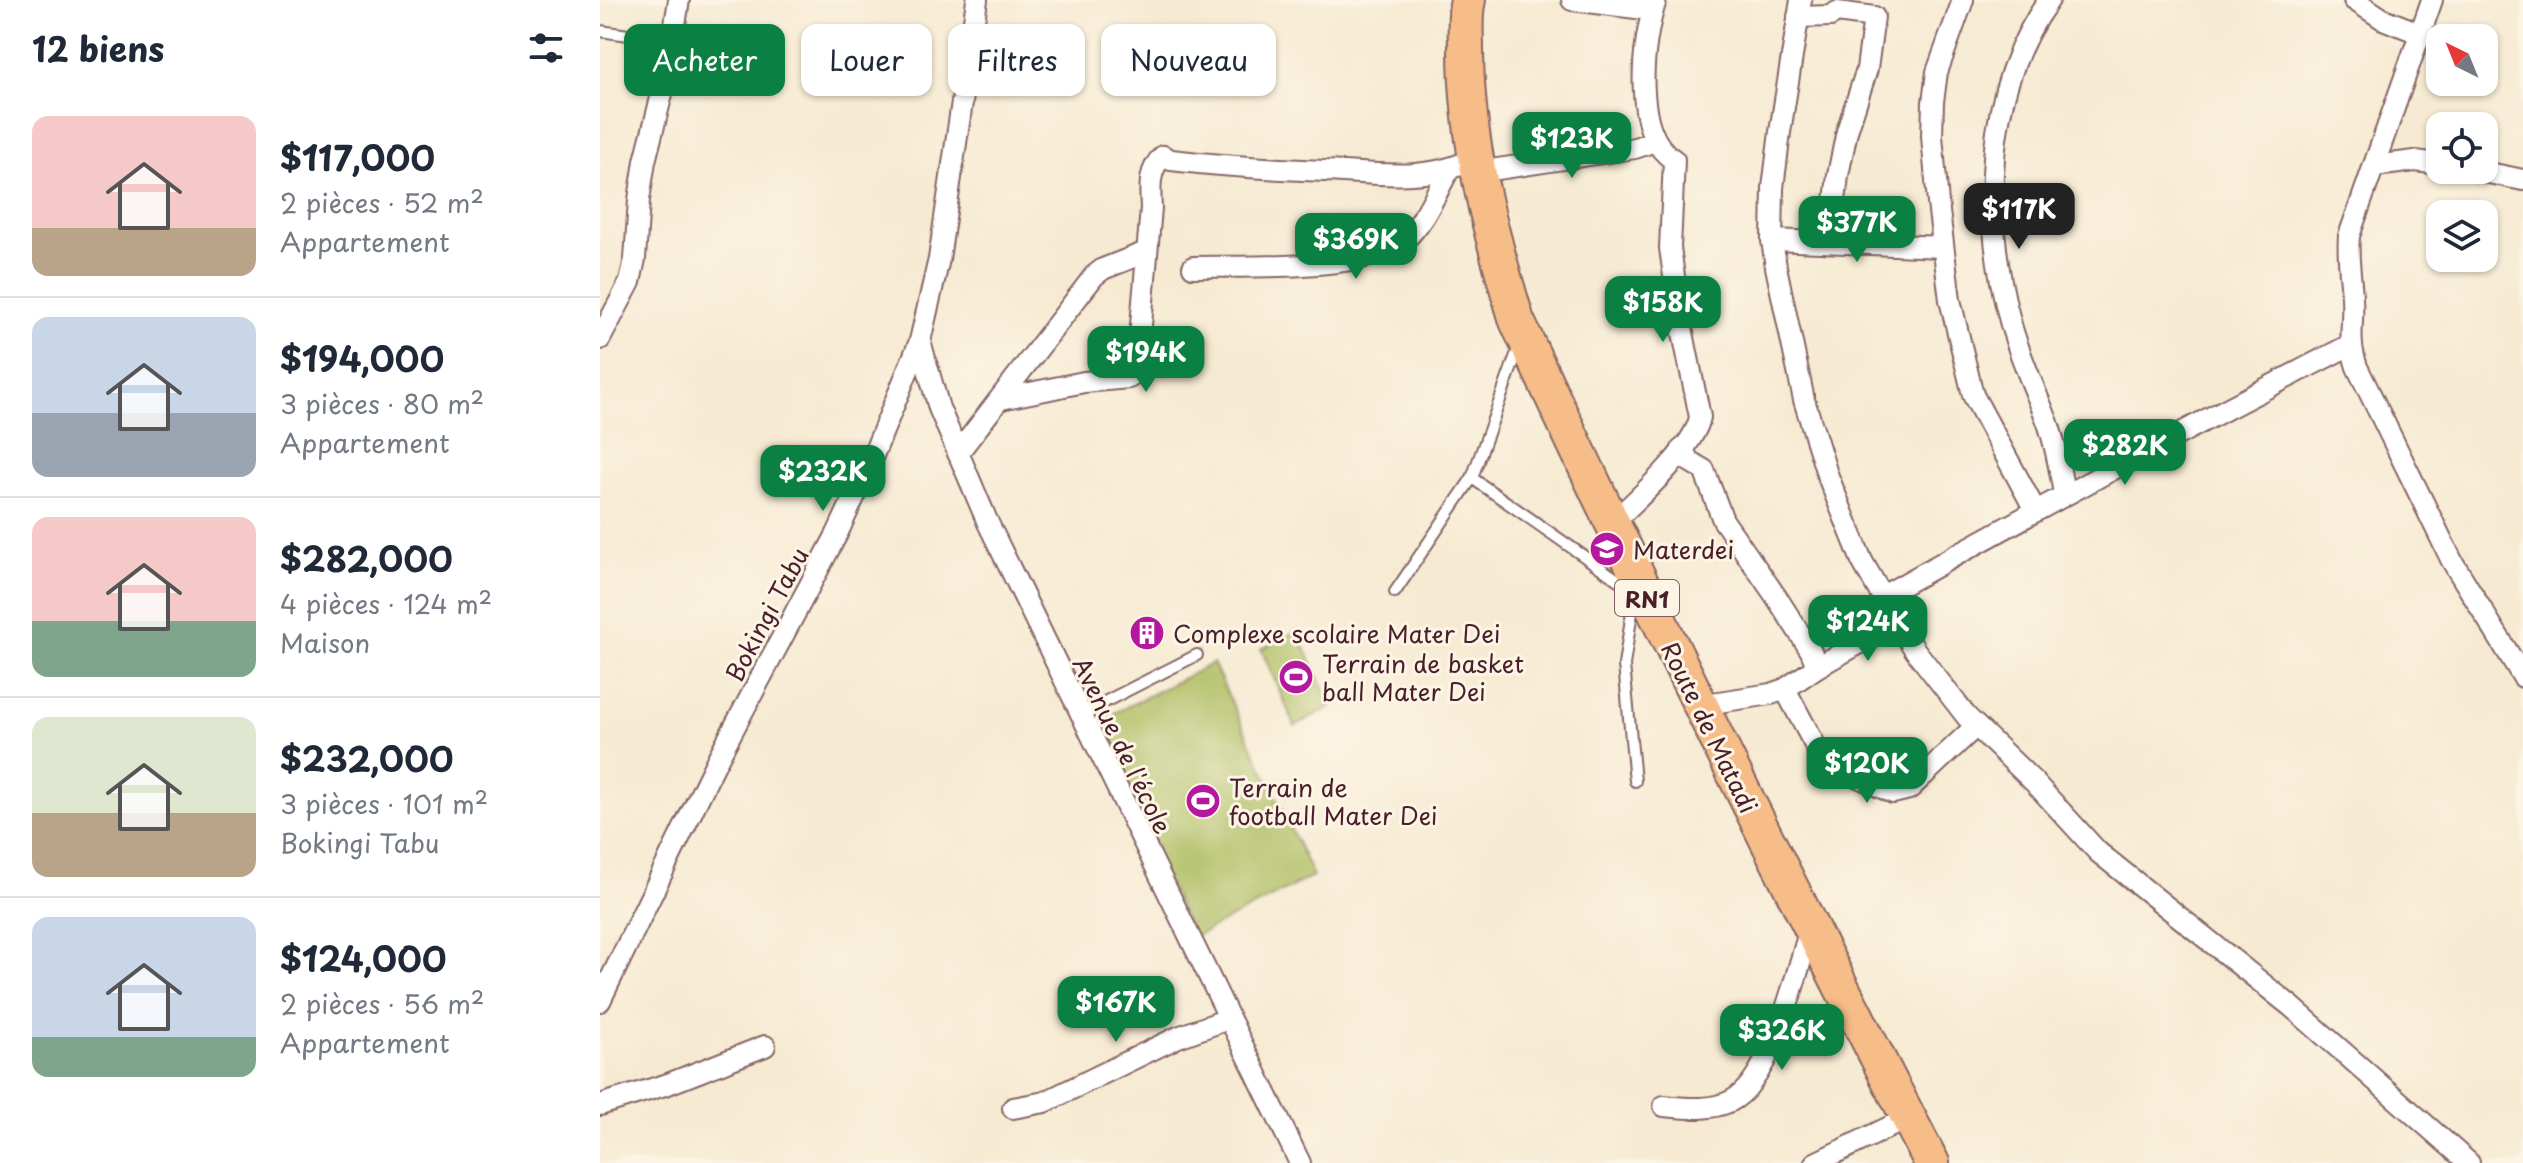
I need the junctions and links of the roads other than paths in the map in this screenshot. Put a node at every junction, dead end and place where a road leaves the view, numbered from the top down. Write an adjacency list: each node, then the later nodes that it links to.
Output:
1 (679, 0): 11 (street)
2 (977, 0): 29 (street, Bokingi Tabu)
3 (1468, 0): 18 (highway, Route de Matadi / RN1)
4 (1572, 0): 9 (street)
5 (1963, 0): 24 (street)
6 (2049, 0): 35 (street)
7 (2354, 0): 13 (street)
8 (2432, 0): 13 (street)
9 (1654, 5): 16 (street)
10 (1800, 8): 22 (street); 23 (street)
11 (675, 24)
12 (600, 31): 14 (lane)
13 (2419, 33): 19 (street)
14 (624, 34)
15 (661, 96): 28 (street)
16 (1655, 141): 18 (street); 32 (street)
17 (2426, 162): 19 (street)
18 (1468, 166): 25 (street); 26 (street); 27 (highway, Route de Matadi / RN1)
19 (2375, 166): 30 (street)
20 (2498, 175): 21 (street)
21 (2523, 180)
22 (1772, 240): 23 (street); 40 (street)
23 (1835, 242): 24 (street)
24 (1943, 247): 36 (street)
25 (1146, 252): 31 (street); 31 (street)
26 (1193, 267)
27 (1523, 334): 34 (lane); 37 (highway, Route de Matadi / RN1)
28 (600, 339)
29 (920, 341): 33 (street, Avenue de l'école); 51 (street, Bokingi Tabu)
30 (2350, 345): 35 (street); 44 (street)
31 (1001, 399): 33 (street)
32 (1682, 449): 37 (street); 43 (street)
33 (958, 453): 47 (street, Avenue de l'école)
34 (1472, 478): 38 (lane); 39 (lane)
35 (2064, 494): 36 (street)
36 (2035, 510): 40 (street)
37 (1611, 524): 38 (highway, Route de Matadi / RN1)
38 (1637, 578): 46 (highway, Route de Matadi / RN1); 49 (lane)
39 (1395, 592)
40 (1883, 596): 41 (street)
41 (1898, 622): 43 (street); 48 (street)
42 (1197, 655): 47 (lane)
43 (1817, 667): 45 (street)
44 (2523, 677)
45 (1785, 689): 46 (street); 48 (street)
46 (1699, 705): 50 (highway, Route de Matadi / RN1)
47 (1079, 715): 52 (street, Avenue de l'école)
48 (1976, 726): 61 (street)
49 (1635, 781)
50 (1810, 929): 55 (street); 57 (highway, Route de Matadi / RN1)
51 (600, 1001)
52 (1228, 1019): 56 (street); 58 (street, Avenue de l'école)
53 (765, 1046): 54 (street)
54 (600, 1105)
55 (1664, 1106)
56 (1013, 1108)
57 (1908, 1118): 59 (street); 60 (highway, Route de Matadi / RN1)
58 (1300, 1163)
59 (1815, 1163)
60 (1932, 1163)
61 (2469, 1163)

